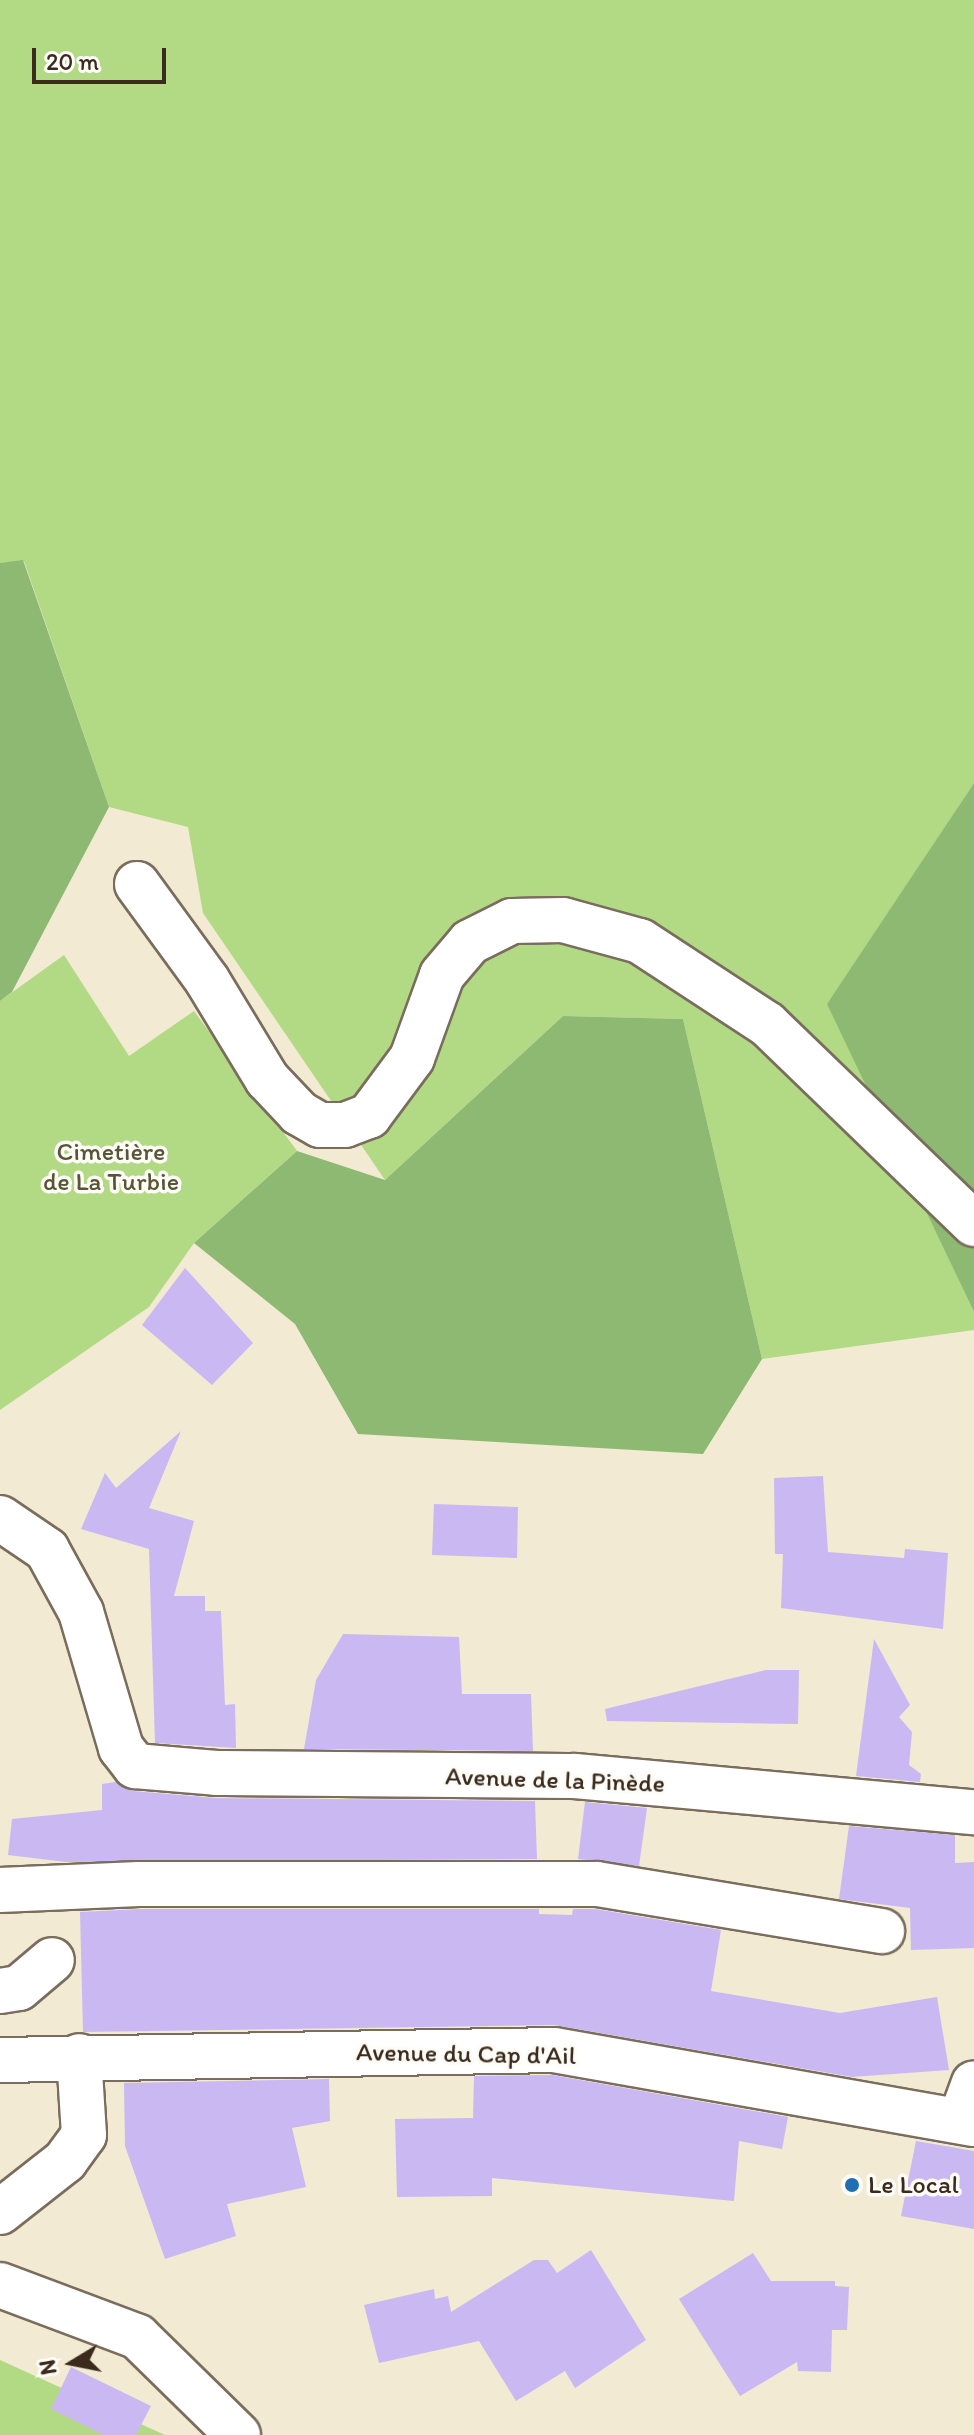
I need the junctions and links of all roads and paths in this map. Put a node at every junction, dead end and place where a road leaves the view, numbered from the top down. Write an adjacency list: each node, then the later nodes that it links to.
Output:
1 (137, 884): 2 (street)
2 (974, 1224)
3 (0, 1518): 4 (street, Avenue de la Pinède)
4 (974, 1812)
5 (17, 1888): 6 (street)
6 (882, 1931)
7 (52, 1960): 8 (street)
8 (0, 1991)
9 (79, 2056): 10 (street, Avenue du Cap d'Ail); 11 (street, Avenue du Cap d'Ail); 12 (street)
10 (0, 2060)
11 (969, 2109)
12 (0, 2212)
13 (0, 2285): 14 (street)
14 (238, 2435)

